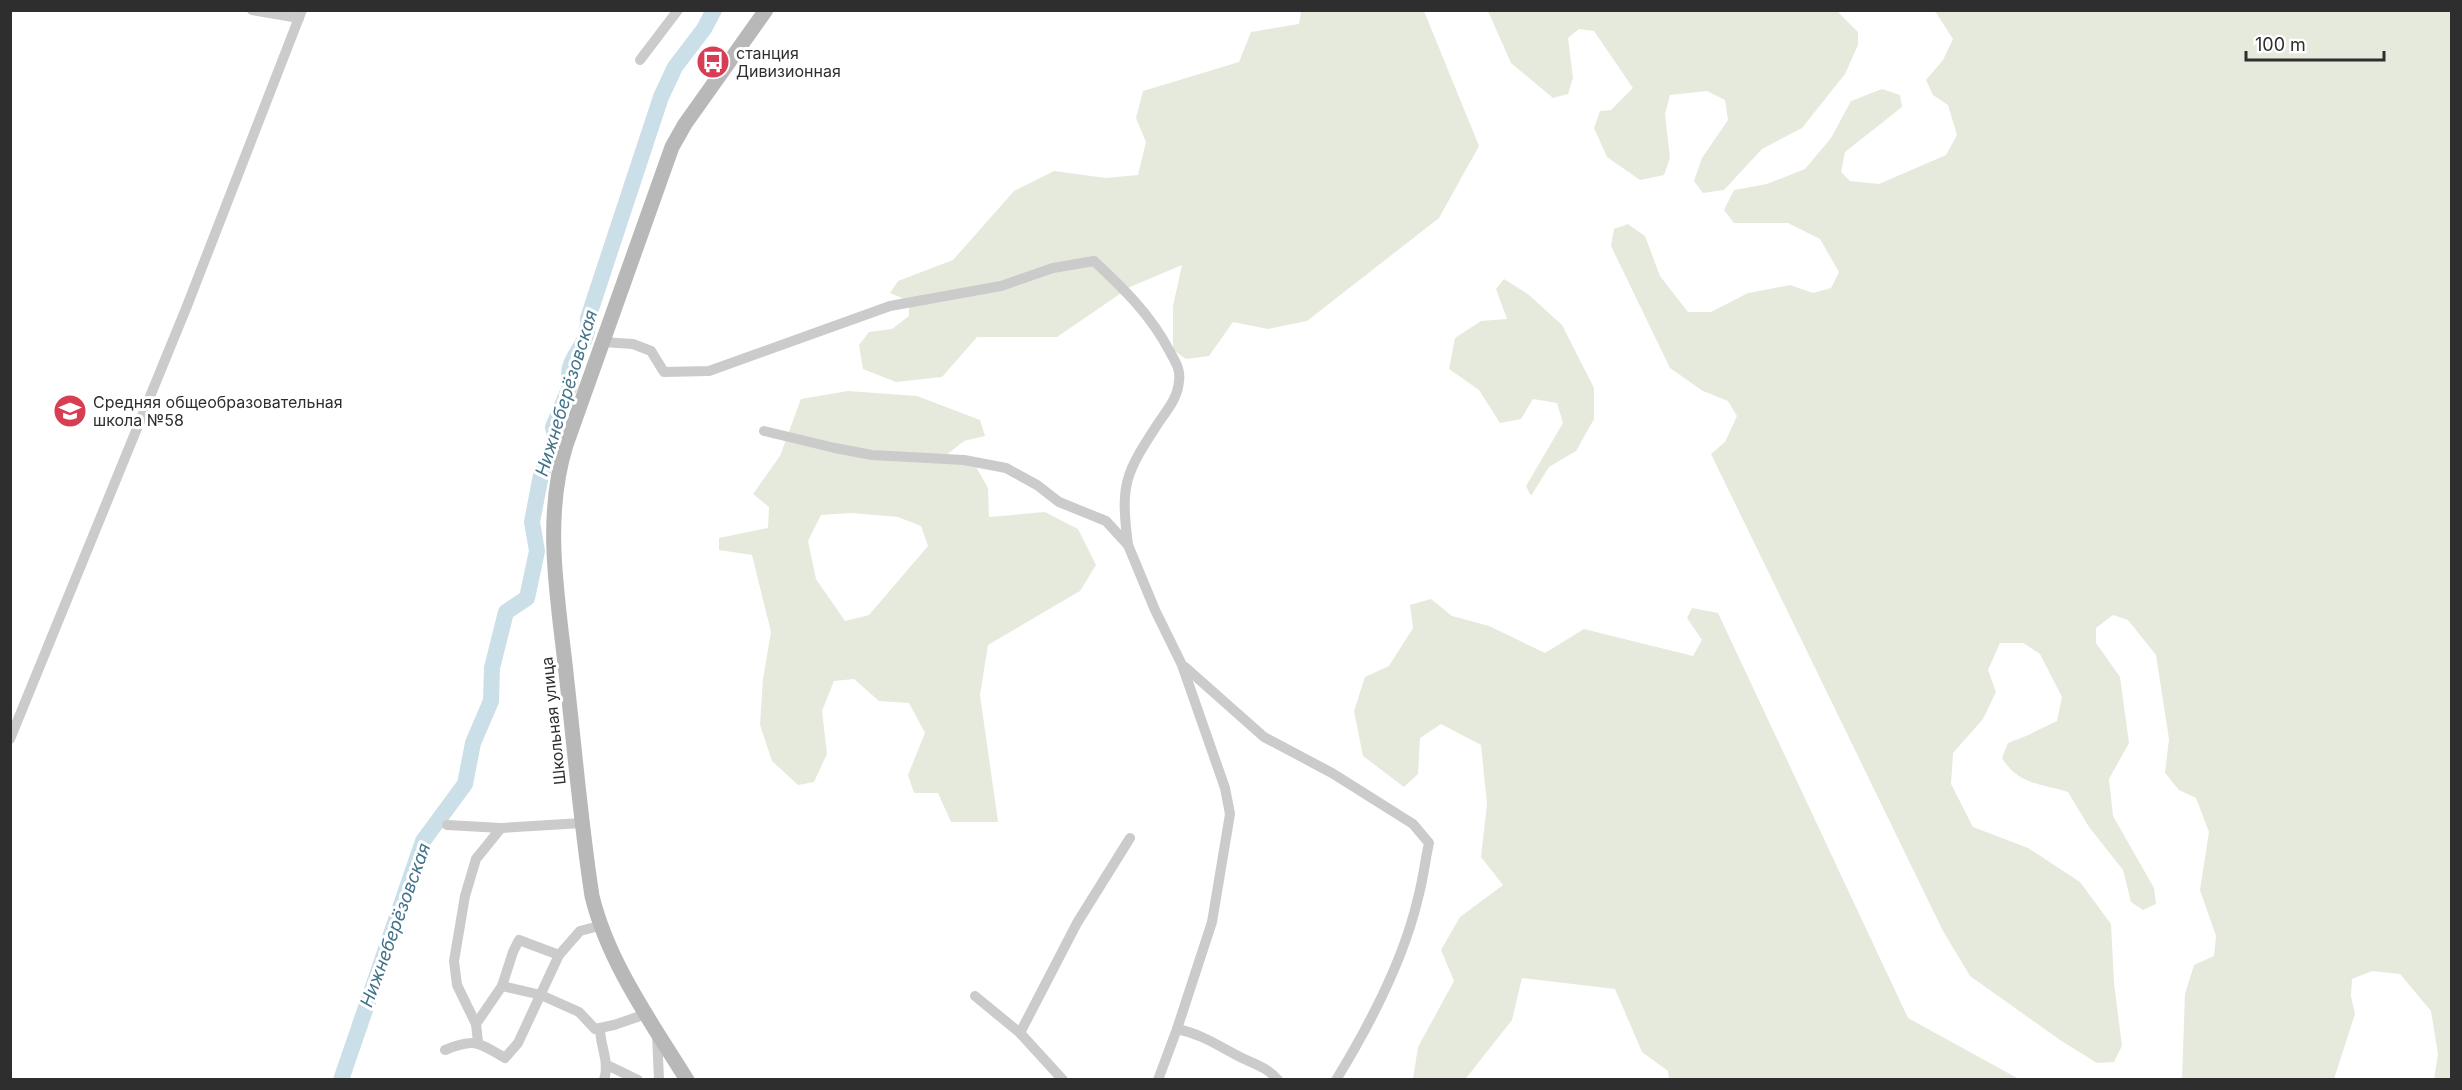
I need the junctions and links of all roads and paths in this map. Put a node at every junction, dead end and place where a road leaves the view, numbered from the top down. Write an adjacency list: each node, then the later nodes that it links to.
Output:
1 (252, 10): 4 (street)
2 (678, 10): 5 (street)
3 (766, 10): 6 (street, Школьная улица)
4 (301, 14): 10 (street)
5 (640, 60)
6 (603, 342): 8 (street); 11 (street, Школьная улица)
7 (764, 431): 8 (street)
8 (1128, 545): 9 (street)
9 (1182, 665): 23 (street); 36 (street)
10 (10, 740)
11 (582, 823): 13 (street); 15 (street, Школьная улица)
12 (447, 825): 13 (street)
13 (501, 828): 21 (street)
14 (1130, 838): 25 (street)
15 (599, 926): 16 (street); 20 (street, Школьная улица)
16 (559, 955): 17 (street); 18 (street)
17 (502, 986): 18 (street); 21 (street)
18 (541, 995): 22 (street); 26 (street)
19 (975, 996): 25 (street)
20 (646, 1014): 22 (street); 24 (street, Школьная улица)
21 (476, 1024): 26 (street)
22 (600, 1028): 28 (street)
23 (1177, 1029): 34 (street); 35 (street)
24 (657, 1032): 31 (street); 32 (street, Школьная улица)
25 (1020, 1033): 33 (street)
26 (478, 1042): 27 (street)
27 (445, 1050)
28 (607, 1065): 29 (street); 30 (street)
29 (604, 1080)
30 (638, 1080)
31 (659, 1080)
32 (687, 1080)
33 (1063, 1080)
34 (1158, 1080)
35 (1278, 1080)
36 (1336, 1080)

